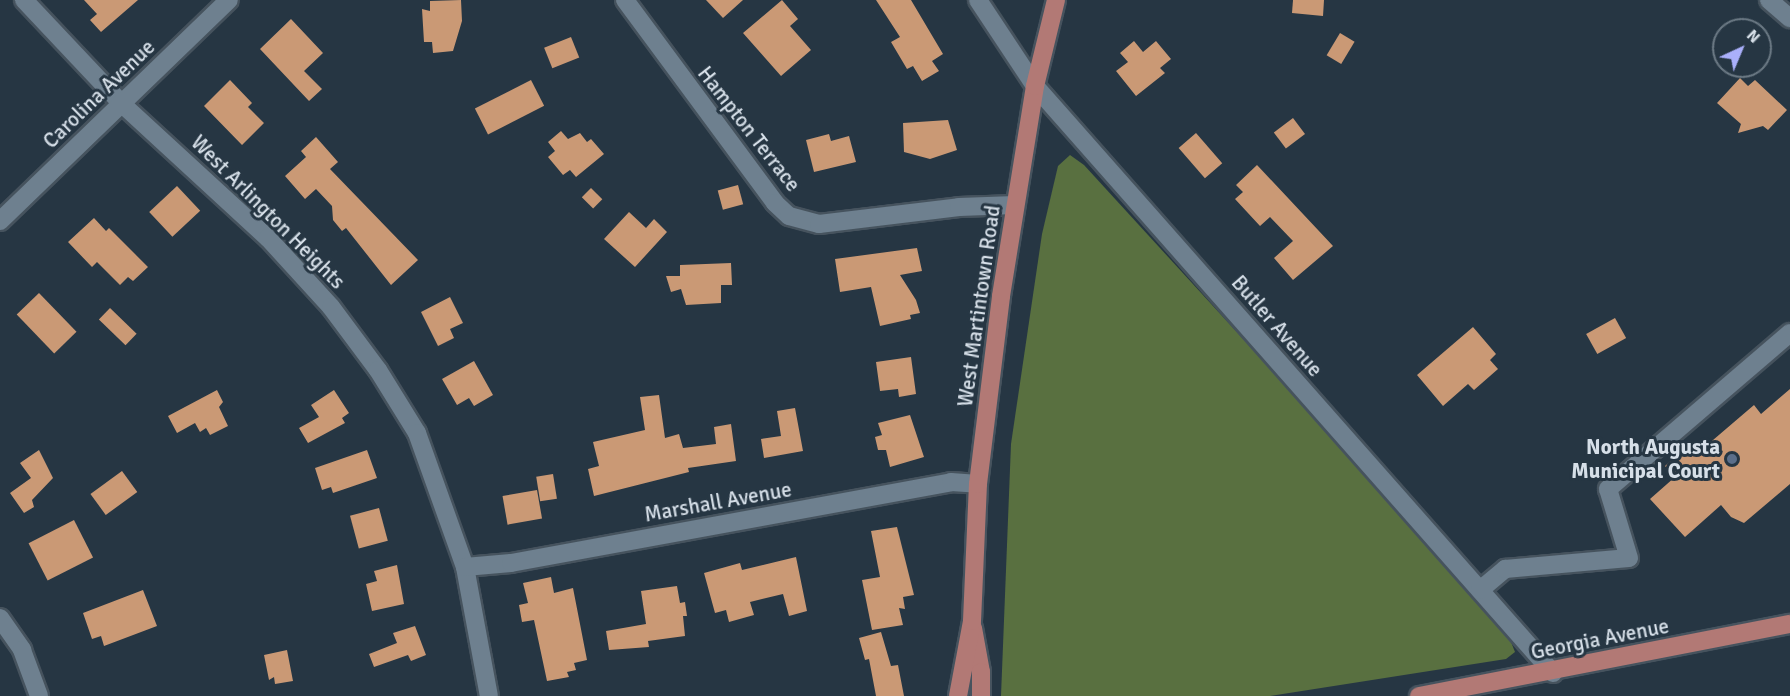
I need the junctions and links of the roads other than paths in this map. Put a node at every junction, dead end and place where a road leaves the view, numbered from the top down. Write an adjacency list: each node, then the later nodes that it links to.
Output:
1 (24, 0): 9 (street, West Arlington Heights)
2 (625, 0): 10 (street, Hampton Terrace)
3 (978, 0): 8 (street, Butler Avenue)
4 (1056, 0): 8 (main road, West Martintown Road)
5 (1769, 0): 7 (street)
6 (225, 1): 9 (street, Carolina Avenue)
7 (1790, 18)
8 (1035, 86): 10 (main road, West Martintown Road); 15 (street, Butler Avenue)
9 (121, 103): 11 (street, Carolina Avenue); 14 (street, West Arlington Heights)
10 (1015, 205): 13 (main road, West Martintown Road)
11 (0, 221)
12 (1790, 333): 15 (street)
13 (978, 484): 14 (street, Marshall Avenue); 17 (main road, West Martintown Road)
14 (465, 567): 21 (street, West Arlington Heights)
15 (1480, 590): 19 (street, Butler Avenue)
16 (0, 618): 20 (street)
17 (972, 621): 22 (main road, West Martintown Road); 23 (main road, West Martintown Road)
18 (1790, 624): 19 (main road, Georgia Avenue)
19 (1553, 673): 24 (main road, Georgia Avenue)
20 (39, 696)
21 (489, 696)
22 (958, 696)
23 (981, 696)
24 (1419, 696)

